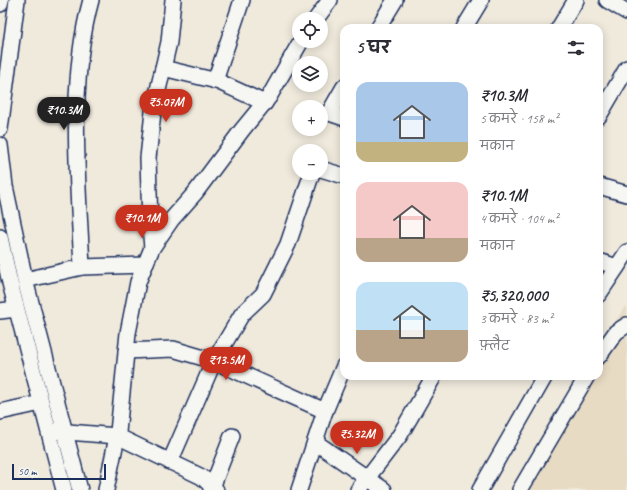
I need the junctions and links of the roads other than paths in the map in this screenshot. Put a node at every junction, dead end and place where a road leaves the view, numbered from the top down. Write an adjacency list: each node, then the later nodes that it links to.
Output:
1 (1, 0): 11 (street)
2 (17, 0): 25 (street)
3 (91, 0): 37 (street)
4 (173, 0): 18 (street)
5 (242, 0): 20 (street)
6 (330, 0): 12 (street)
7 (395, 0): 14 (street)
8 (480, 0): 15 (street)
9 (576, 0): 16 (street)
10 (607, 0): 13 (street)
11 (0, 4)
12 (321, 12)
13 (627, 12)
14 (380, 24)
15 (466, 24)
16 (561, 24)
17 (297, 48): 22 (street)
18 (163, 68): 20 (street); 33 (street)
19 (627, 68): 23 (street)
20 (215, 81): 22 (street)
21 (340, 94): 24 (street)
22 (265, 103): 33 (street)
23 (603, 109)
24 (340, 117)
25 (0, 130)
26 (0, 145): 39 (street)
27 (328, 171): 28 (street)
28 (340, 175)
29 (310, 180): 46 (street)
30 (603, 187): 31 (street)
31 (627, 194)
32 (0, 236): 41 (street)
33 (152, 248): 36 (street)
34 (627, 252): 38 (street)
35 (603, 262): 38 (street)
36 (145, 265): 37 (street); 45 (street)
37 (82, 267): 39 (street)
38 (617, 267): 40 (street)
39 (25, 280): 55 (street)
40 (603, 288)
41 (16, 309): 42 (street); 51 (street)
42 (0, 312)
43 (627, 325): 44 (street)
44 (603, 350)
45 (126, 351): 46 (street); 56 (street)
46 (214, 361): 52 (street); 59 (street)
47 (340, 376): 52 (street)
48 (432, 380): 60 (street)
49 (543, 380): 67 (street)
50 (585, 380): 68 (street)
51 (41, 403): 53 (street); 54 (street)
52 (326, 411): 58 (street)
53 (0, 412)
54 (47, 430): 55 (street); 62 (street)
55 (65, 432): 56 (street); 63 (street)
56 (117, 436): 59 (street); 64 (street)
57 (232, 436): 61 (street)
58 (315, 442): 60 (street); 65 (street)
59 (170, 462): 61 (street)
60 (363, 485): 66 (street)
61 (213, 489)
62 (64, 490)
63 (80, 490)
64 (106, 490)
65 (299, 490)
66 (384, 490)
67 (480, 490)
68 (520, 490)

